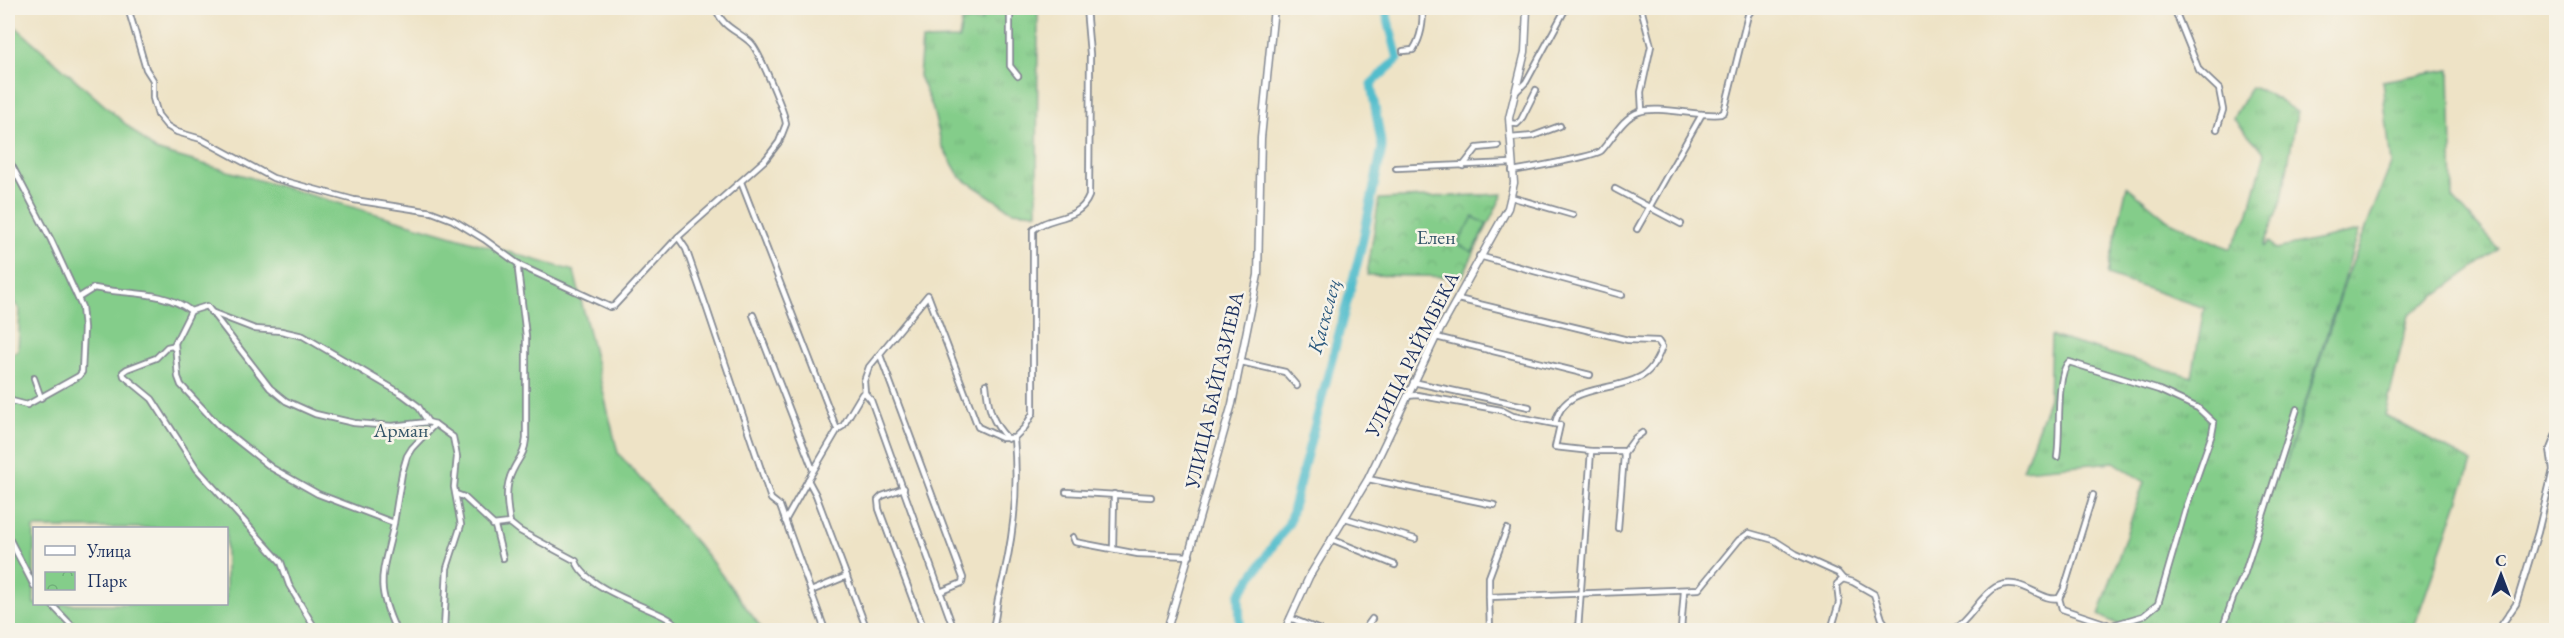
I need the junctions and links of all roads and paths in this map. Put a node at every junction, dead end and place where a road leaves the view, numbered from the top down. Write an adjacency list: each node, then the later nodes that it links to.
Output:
1 (128, 8): 37 (street)
2 (716, 8): 28 (street)
3 (1010, 8): 13 (street)
4 (1086, 8): 67 (street)
5 (1274, 8): 47 (street, УЛИЦА БАЙГАЗИЕВА)
6 (1422, 8): 12 (street)
7 (1527, 8): 15 (street, УЛИЦА РАЙМБЕКА)
8 (1566, 8): 15 (street)
9 (1641, 8): 16 (street)
10 (1753, 8): 17 (street)
11 (2174, 8): 20 (street)
12 (1403, 51)
13 (1018, 76)
14 (1536, 90): 18 (street)
15 (1516, 92): 18 (street, УЛИЦА РАЙМБЕКА)
16 (1642, 111): 17 (street); 27 (street)
17 (1702, 114): 31 (street)
18 (1509, 123): 21 (street, УЛИЦА РАЙМБЕКА)
19 (1560, 126): 21 (street)
20 (2217, 129)
21 (1510, 138): 24 (street, УЛИЦА РАЙМБЕКА)
22 (1498, 146): 25 (street)
23 (8, 158): 39 (street)
24 (1512, 163): 25 (street); 27 (street, УЛИЦА РАЙМБЕКА)
25 (1463, 166): 26 (street)
26 (1396, 168)
27 (1512, 171): 30 (street, УЛИЦА РАЙМБЕКА)
28 (741, 183): 35 (street); 64 (street)
29 (1615, 189): 31 (street)
30 (1511, 196): 32 (street); 36 (street, УЛИЦА РАЙМБЕКА)
31 (1648, 206): 33 (street); 34 (street)
32 (1573, 215)
33 (1681, 224)
34 (1637, 229)
35 (678, 237): 37 (street); 83 (street)
36 (1479, 256): 38 (street); 40 (street, УЛИЦА РАЙМБЕКА)
37 (519, 264): 85 (street)
38 (1622, 295)
39 (78, 298): 41 (street); 55 (street)
40 (1458, 299): 44 (street, УЛИЦА РАЙМБЕКА); 63 (street)
41 (191, 311): 42 (street); 45 (street)
42 (211, 312): 61 (street); 61 (street)
43 (753, 315): 72 (street)
44 (1436, 337): 48 (street); 50 (street, УЛИЦА РАЙМБЕКА)
45 (174, 349): 84 (street); 111 (street)
46 (880, 355): 53 (street); 68 (street); 102 (street)
47 (1241, 362): 52 (street); 94 (street, УЛИЦА БАЙГАЗИЕВА)
48 (1590, 375)
49 (34, 378): 55 (street)
50 (1413, 382): 54 (street, УЛИЦА РАЙМБЕКА); 57 (street)
51 (986, 384): 68 (street)
52 (1297, 386)
53 (865, 393): 64 (street); 75 (street)
54 (1407, 396): 58 (street); 73 (street, УЛИЦА РАЙМБЕКА)
55 (41, 398): 56 (street)
56 (8, 400)
57 (1501, 400): 58 (street); 59 (street)
58 (1487, 407): 63 (street)
59 (1529, 407)
60 (2297, 409): 130 (street)
61 (428, 422): 62 (street)
62 (435, 424): 77 (street); 84 (street)
63 (1555, 424): 69 (street)
64 (838, 429): 72 (street)
65 (1642, 433): 70 (street)
66 (2556, 434): 131 (street)
67 (1014, 438): 68 (street); 119 (street)
68 (1008, 439)
69 (1591, 451): 70 (street); 103 (street)
70 (1623, 453): 87 (street)
71 (2057, 456): 109 (street)
72 (813, 470): 74 (street)
73 (1368, 479): 81 (street); 82 (street, УЛИЦА РАЙМБЕКА)
74 (808, 480): 83 (street); 97 (street)
75 (904, 488): 102 (street); 117 (street)
76 (1066, 492): 78 (street)
77 (456, 494): 86 (street); 113 (street)
78 (1114, 494): 80 (street); 93 (street)
79 (2093, 495): 105 (street)
80 (1151, 497)
81 (1494, 505)
82 (1345, 518): 91 (street, УЛИЦА РАЙМБЕКА); 92 (street)
83 (785, 521): 100 (street)
84 (394, 523): 112 (street)
85 (510, 523): 86 (street); 114 (street)
86 (493, 525): 95 (street)
87 (1618, 528)
88 (1507, 529): 104 (street)
89 (8, 536): 99 (street)
90 (1073, 537): 93 (street)
91 (1331, 539): 96 (street); 107 (street, УЛИЦА РАЙМБЕКА)
92 (1415, 539)
93 (1113, 549): 94 (street)
94 (1190, 556): 120 (street, УЛИЦА БАЙГАЗИЕВА)
95 (503, 558)
96 (1395, 565)
97 (847, 576): 100 (street); 116 (street)
98 (1843, 579): 101 (street); 127 (street); 128 (street)
99 (33, 584)
100 (811, 591): 115 (street)
101 (1684, 591): 103 (street); 126 (street)
102 (940, 592): 118 (street)
103 (1581, 595): 104 (street); 125 (street)
104 (1489, 597): 124 (street)
105 (2059, 598): 109 (street); 129 (street)
106 (53, 605): 110 (street)
107 (1290, 618): 121 (street, УЛИЦА РАЙМБЕКА); 122 (street)
108 (1372, 619): 123 (street)
109 (2105, 629)
110 (76, 630)
111 (316, 630)
112 (396, 630)
113 (444, 630)
114 (682, 630)
115 (825, 630)
116 (867, 630)
117 (924, 630)
118 (954, 630)
119 (992, 630)
120 (1167, 630)
121 (1284, 630)
122 (1320, 630)
123 (1364, 630)
124 (1490, 630)
125 (1578, 630)
126 (1681, 630)
127 (1831, 630)
128 (1890, 630)
129 (1953, 630)
130 (2222, 630)
131 (2498, 630)

